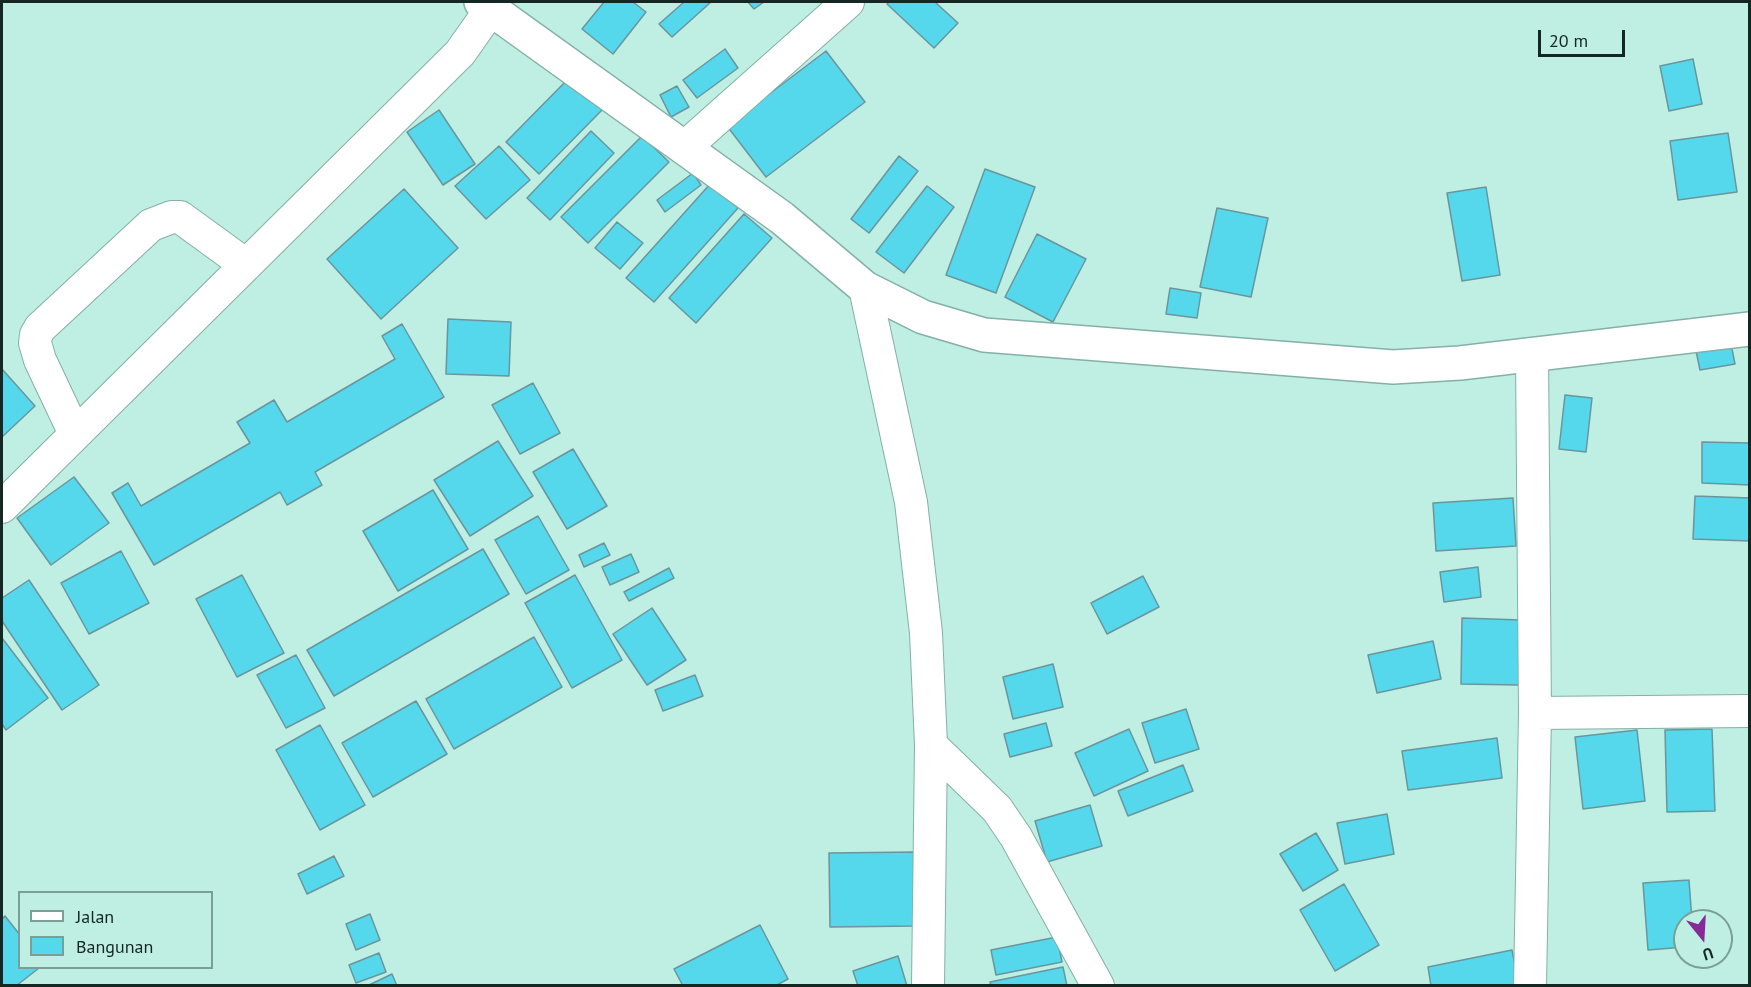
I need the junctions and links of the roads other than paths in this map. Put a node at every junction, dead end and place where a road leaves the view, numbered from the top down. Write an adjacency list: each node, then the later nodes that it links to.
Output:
1 (848, 2): 3 (street)
2 (486, 5): 3 (street); 4 (street)
3 (684, 148): 5 (street)
4 (246, 265): 8 (street); 8 (street)
5 (865, 288): 7 (street); 12 (street)
6 (1749, 328): 7 (street)
7 (1532, 354): 11 (street)
8 (75, 434): 9 (street)
9 (2, 507)
10 (1749, 711): 11 (street)
11 (1535, 713): 15 (street)
12 (931, 745): 13 (street); 14 (street)
13 (928, 986)
14 (1098, 986)
15 (1530, 986)

